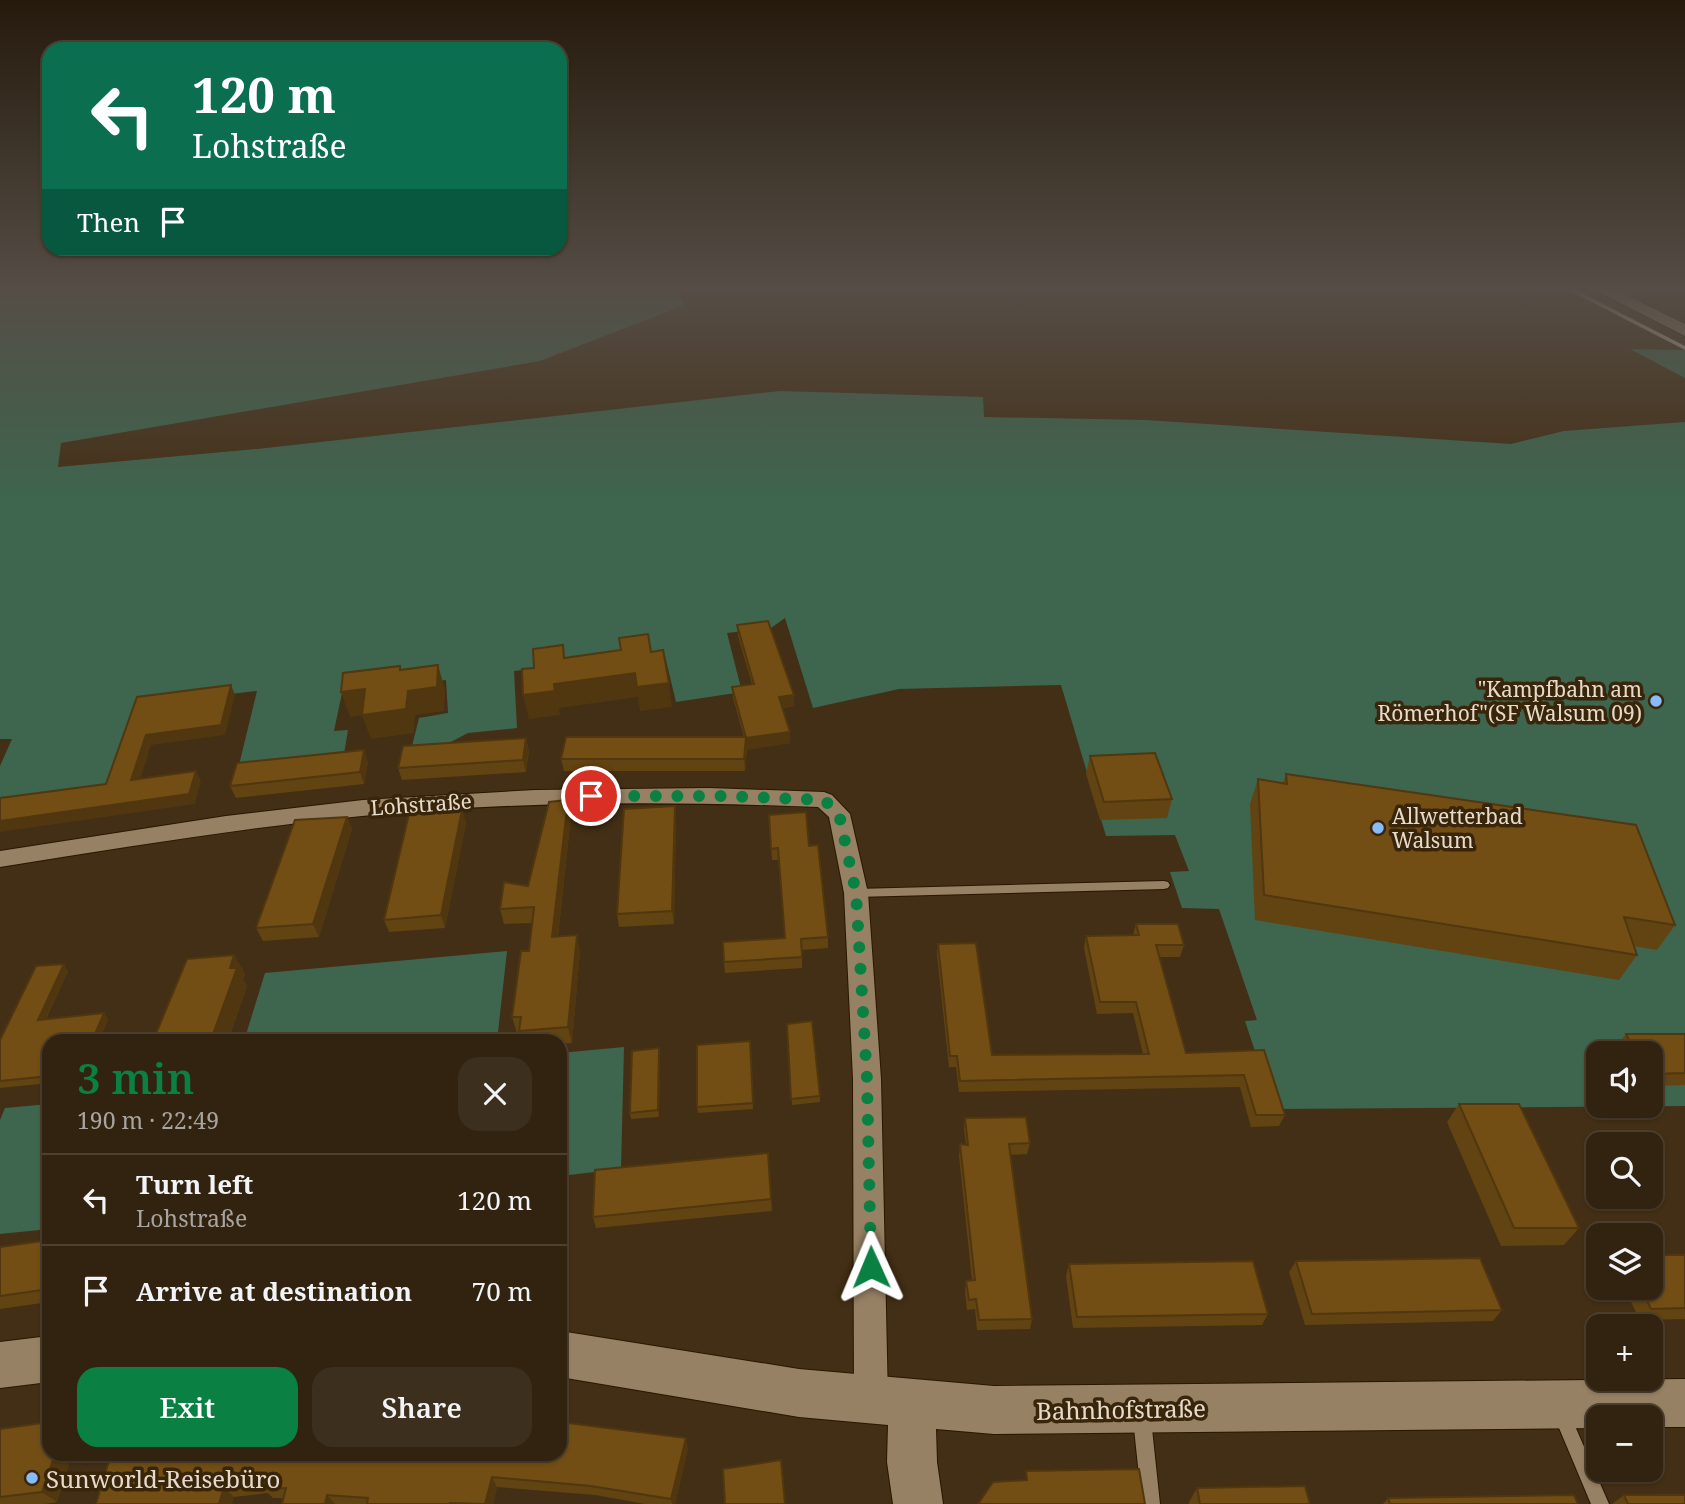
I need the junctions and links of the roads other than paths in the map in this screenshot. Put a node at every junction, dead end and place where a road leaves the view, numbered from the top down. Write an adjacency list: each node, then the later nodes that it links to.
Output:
1 (0, 859): 3 (street, Lohstraße)
2 (1164, 885): 3 (lane)
3 (856, 893): 7 (street)
4 (567, 1355): 7 (street, Bahnhofstraße)
5 (42, 1360): 6 (street)
6 (0, 1365)
7 (891, 1403): 10 (street, Bahnhofstraße); 11 (street)
8 (1685, 1403): 9 (street, Bahnhofstraße)
9 (1556, 1404): 10 (street, Bahnhofstraße); 13 (lane)
10 (1141, 1409): 12 (lane)
11 (918, 1504)
12 (1151, 1504)
13 (1600, 1504)

